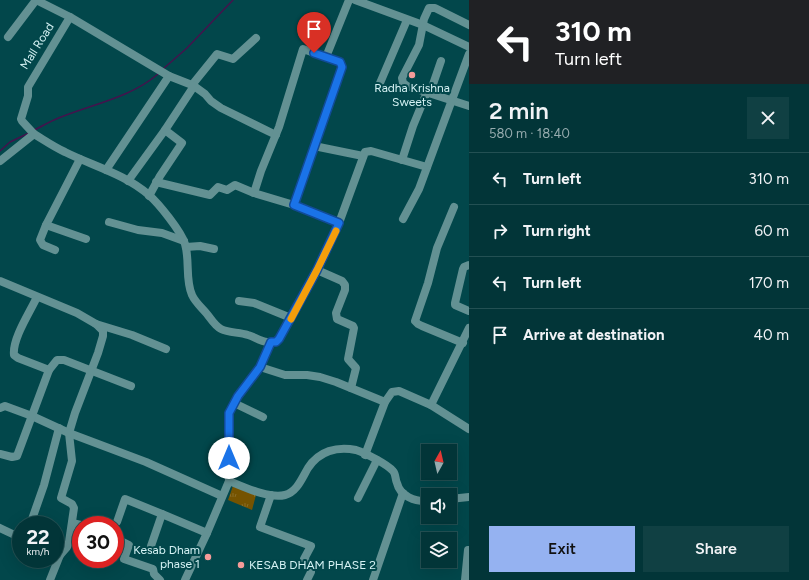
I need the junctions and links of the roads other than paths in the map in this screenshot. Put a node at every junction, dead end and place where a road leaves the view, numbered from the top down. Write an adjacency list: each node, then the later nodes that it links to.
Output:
1 (36, 0): 4 (street, Mall Road); 8 (street)
2 (349, 0): 12 (street)
3 (355, 0): 5 (street)
4 (70, 17): 14 (street); 21 (street, Mall Road)
5 (407, 20): 6 (street); 15 (street)
6 (423, 25): 7 (street); 10 (street); 17 (street)
7 (469, 25)
8 (8, 37)
9 (256, 38): 16 (street)
10 (469, 48)
11 (469, 54): 18 (street)
12 (326, 57): 22 (street); 23 (street)
13 (441, 60): 17 (street)
14 (166, 75): 16 (street); 29 (street)
15 (380, 83)
16 (193, 86): 20 (street); 22 (street)
17 (428, 93): 18 (street); 26 (street)
18 (452, 101): 19 (street); 28 (street)
19 (469, 106)
20 (165, 130): 30 (street); 31 (street)
21 (33, 133): 25 (street); 27 (street)
22 (276, 135): 32 (street)
23 (314, 146): 24 (street); 34 (street)
24 (363, 156): 26 (street); 38 (street)
25 (80, 159): 29 (street); 39 (street)
26 (402, 160): 28 (street)
27 (0, 161)
28 (427, 167): 36 (street)
29 (106, 170): 30 (street)
30 (128, 181): 33 (street)
31 (156, 182): 32 (street); 33 (street)
32 (254, 193): 34 (street)
33 (149, 196): 41 (street)
34 (294, 205): 38 (street)
35 (454, 207): 55 (street)
36 (404, 219)
37 (109, 222): 41 (street)
38 (339, 223): 45 (street)
39 (46, 225): 40 (street); 43 (street)
40 (86, 239)
41 (185, 244): 42 (street); 53 (street)
42 (214, 249)
43 (55, 250)
44 (469, 265): 49 (street)
45 (317, 270): 50 (street); 62 (street)
46 (0, 281): 47 (street)
47 (37, 298): 51 (street); 59 (street)
48 (239, 301): 50 (street)
49 (469, 311)
50 (291, 318): 54 (street)
51 (96, 324): 56 (street); 60 (street)
52 (469, 328): 55 (street)
53 (261, 341): 54 (street); 57 (street)
54 (271, 342): 57 (street)
55 (463, 343): 65 (street)
56 (166, 349)
57 (264, 358): 58 (street)
58 (260, 367): 62 (street); 64 (street)
59 (49, 370): 60 (street); 67 (street)
60 (92, 371): 61 (street); 71 (street)
61 (131, 386)
62 (351, 388): 63 (street)
63 (385, 402): 65 (street); 73 (street)
64 (234, 403): 68 (street); 75 (street)
65 (431, 405): 70 (street)
66 (1, 406): 67 (street)
67 (32, 416): 69 (street); 72 (street)
68 (263, 417)
69 (59, 428): 71 (street); 84 (street)
70 (469, 429)
71 (70, 433): 78 (street); 85 (street)
72 (0, 454)
73 (365, 455): 74 (street); 77 (street)
74 (377, 460): 76 (street); 80 (street)
75 (229, 481): 77 (street); 78 (street)
76 (402, 493): 82 (street); 102 (street)
77 (272, 495): 101 (street)
78 (222, 496): 89 (street)
79 (469, 497): 81 (street)
80 (358, 498)
81 (457, 498)
82 (421, 500)
83 (162, 514): 86 (street); 89 (street); 92 (street)
84 (33, 516)
85 (73, 516)
86 (119, 516)
87 (72, 523): 93 (street)
88 (0, 528): 90 (street)
89 (207, 533): 100 (street)
90 (12, 534)
91 (124, 542): 95 (street)
92 (151, 546)
93 (64, 549)
94 (468, 550): 103 (street)
95 (124, 559)
96 (124, 559): 99 (street)
97 (53, 568): 98 (street)
98 (50, 580)
99 (160, 580)
100 (185, 580)
101 (307, 580)
102 (373, 580)
103 (465, 580)

